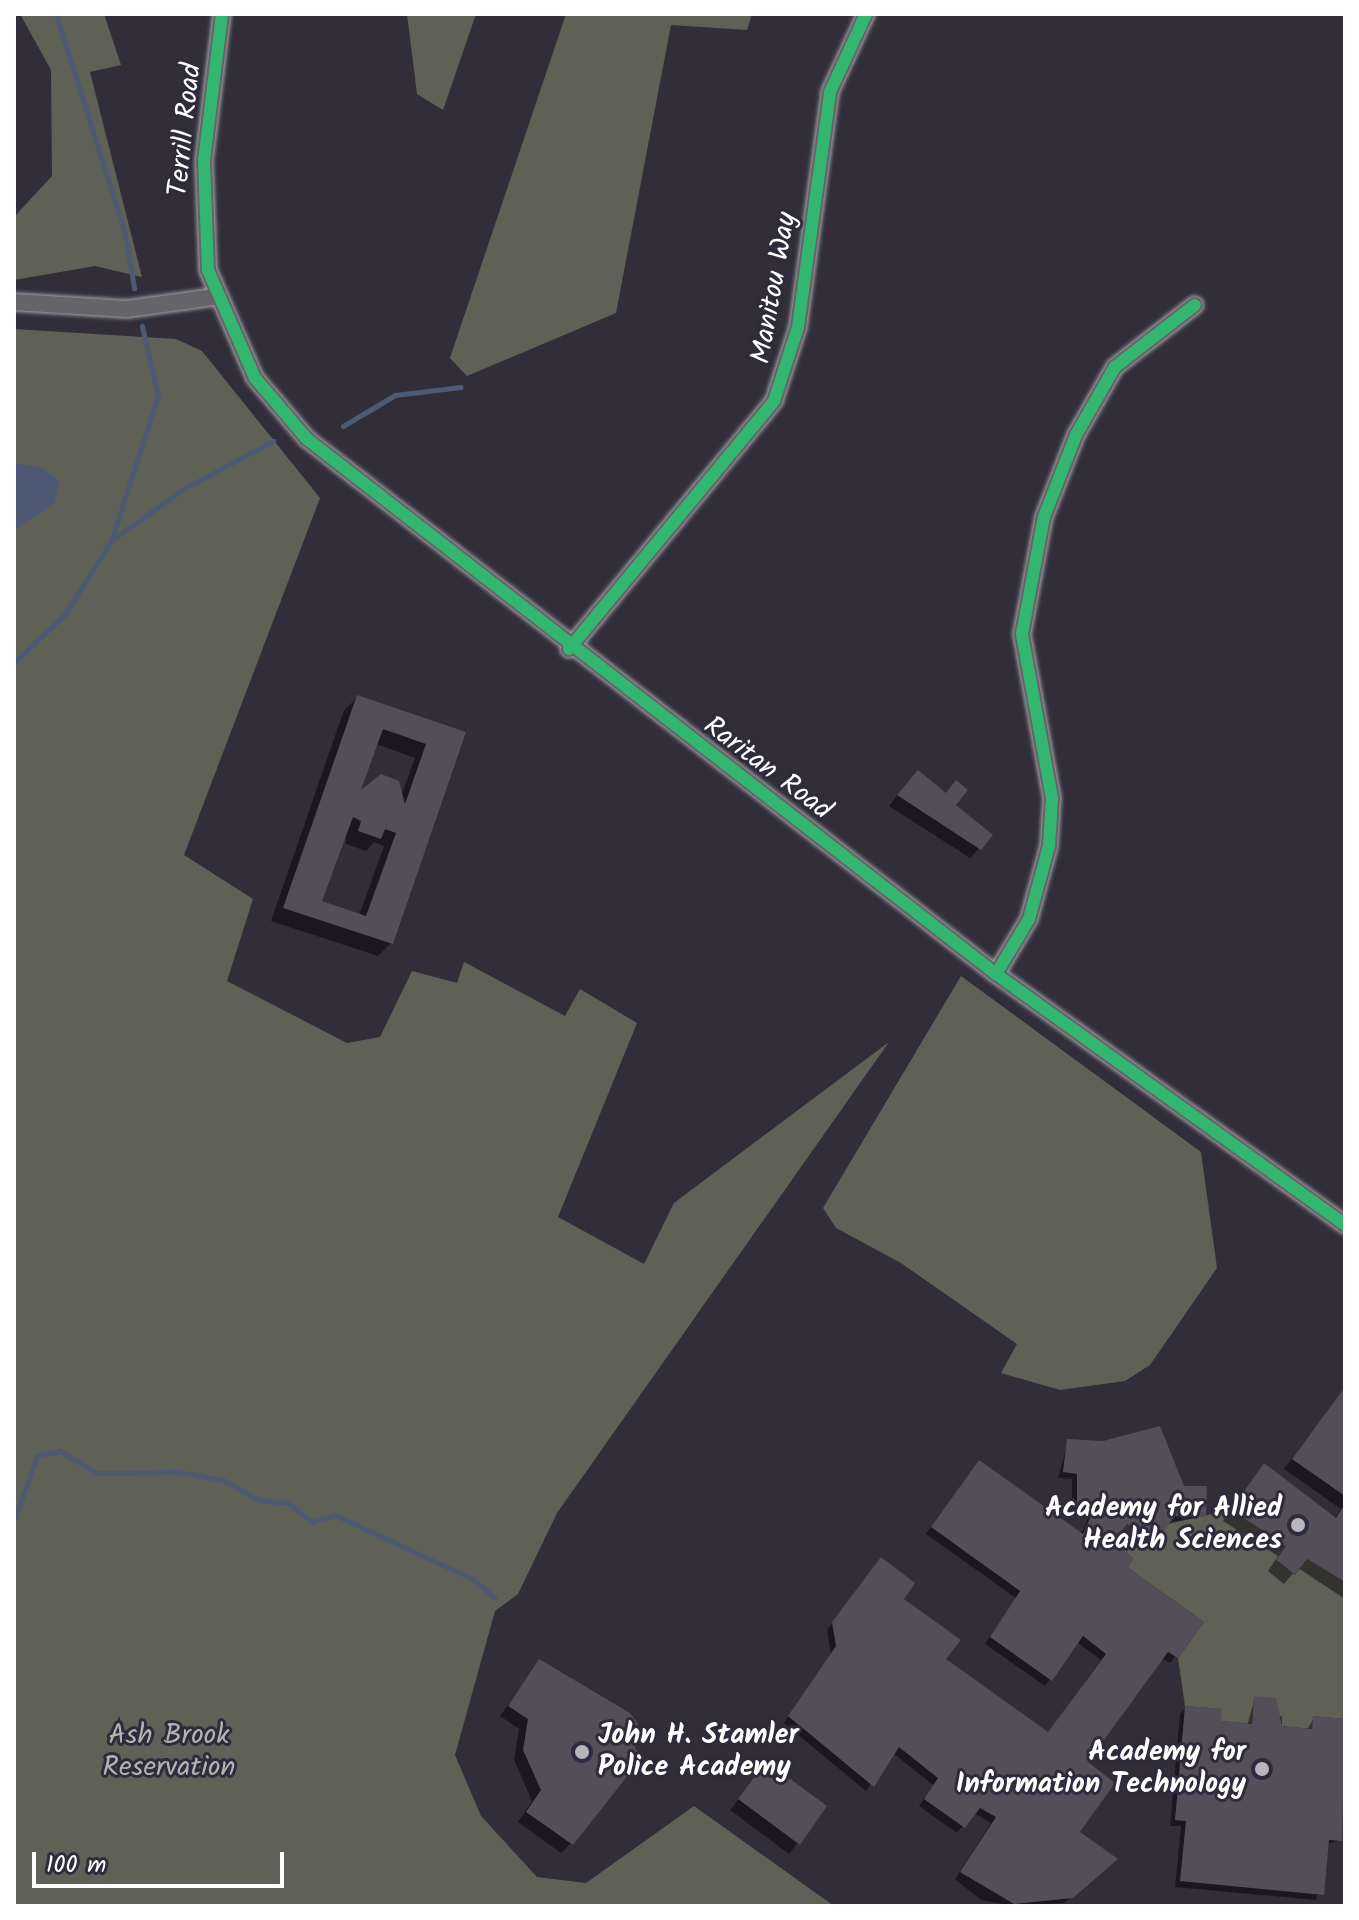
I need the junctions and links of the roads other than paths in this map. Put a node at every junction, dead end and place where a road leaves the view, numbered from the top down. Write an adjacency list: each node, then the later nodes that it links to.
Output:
1 (222, 14): 3 (street, Terrill Road)
2 (866, 14): 6 (street, Manitou Way)
3 (215, 297): 4 (street); 6 (street, Raritan Road)
4 (14, 302)
5 (1195, 305): 7 (street)
6 (569, 649): 7 (street, Raritan Road)
7 (996, 974): 8 (street, Raritan Road)
8 (1345, 1225)

